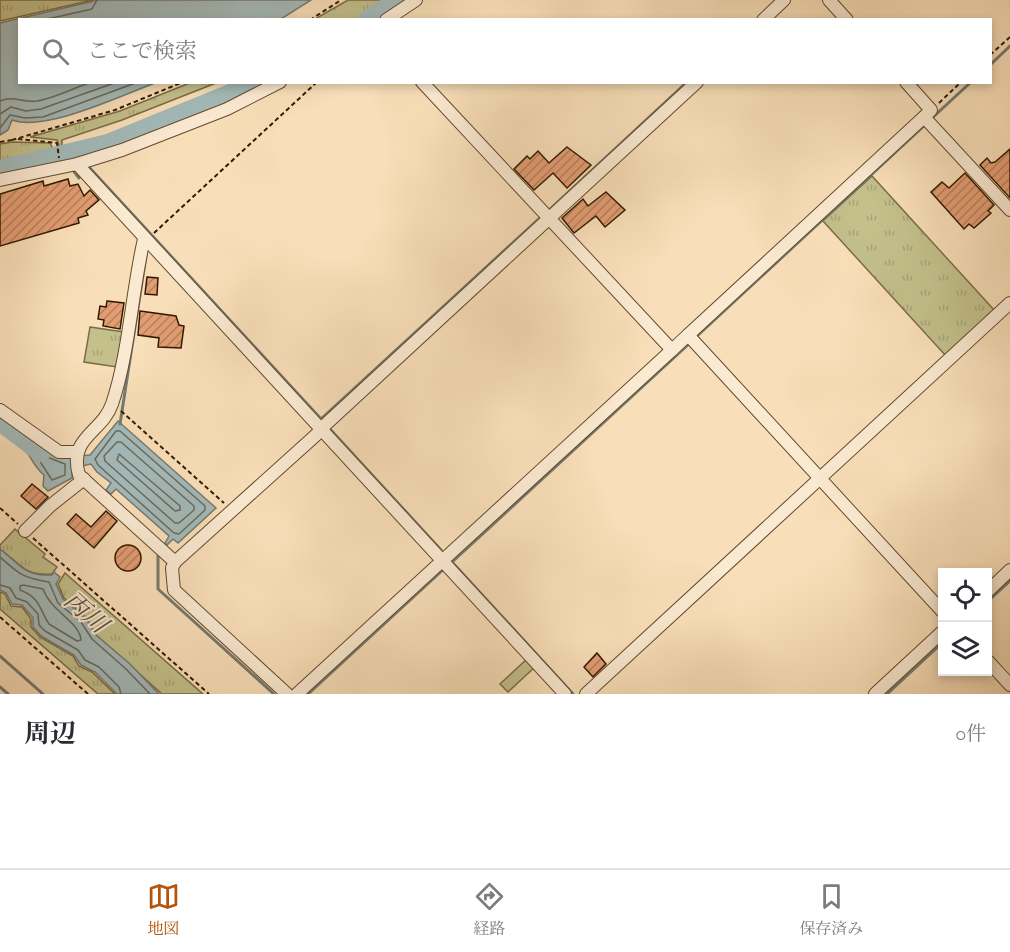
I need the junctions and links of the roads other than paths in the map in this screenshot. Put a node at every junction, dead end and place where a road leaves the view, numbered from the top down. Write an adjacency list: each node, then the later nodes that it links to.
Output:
1 (416, 0): 4 (street)
2 (784, 0): 5 (street)
3 (829, 0): 6 (street)
4 (389, 18)
5 (765, 18)
6 (845, 18)
7 (276, 84): 12 (street)
8 (424, 84): 15 (street)
9 (695, 84): 15 (street)
10 (907, 84): 11 (street)
11 (928, 117): 14 (street); 18 (street)
12 (77, 164): 13 (street); 16 (street)
13 (0, 180)
14 (1010, 210)
15 (545, 216): 19 (street); 21 (street)
16 (149, 236): 21 (street); 22 (street)
17 (1010, 303): 24 (street)
18 (691, 338): 19 (street); 24 (street)
19 (672, 350): 27 (street)
20 (0, 410): 22 (street)
21 (321, 429): 26 (street); 27 (street)
22 (77, 459): 23 (street)
23 (84, 479): 25 (street); 26 (street)
24 (823, 481): 30 (street); 37 (street)
25 (25, 531)
26 (175, 562): 34 (street)
27 (446, 564): 35 (street); 36 (street)
28 (1010, 570): 29 (street)
29 (992, 586)
30 (938, 608)
31 (938, 636): 38 (street)
32 (992, 666): 33 (street)
33 (1010, 685)
34 (287, 694)
35 (297, 694)
36 (566, 694)
37 (586, 694)
38 (875, 694)

